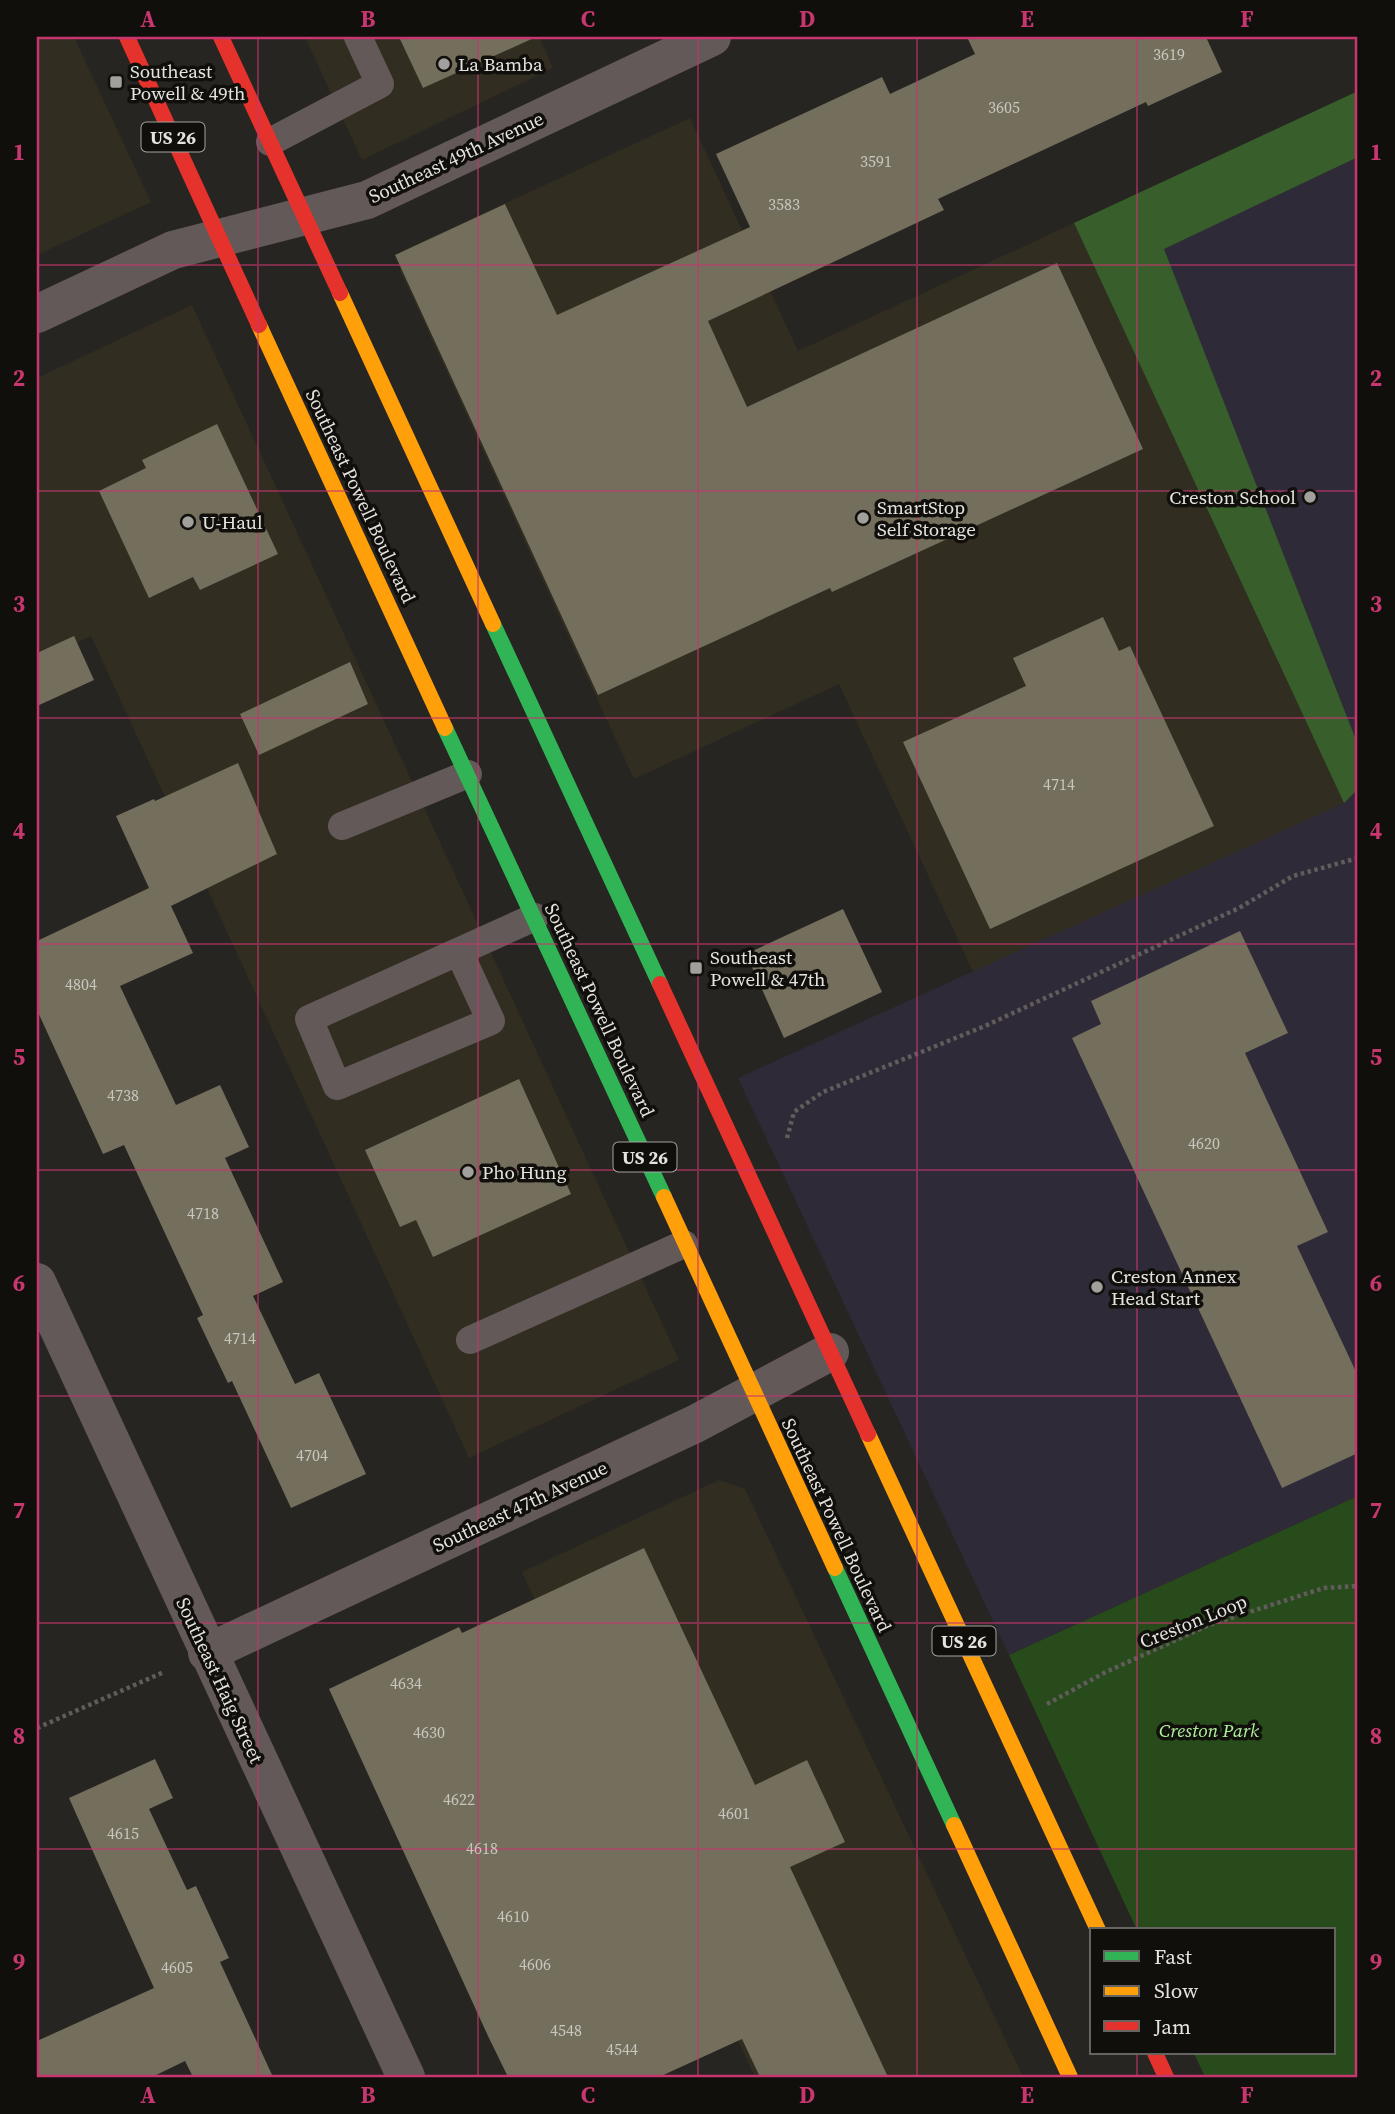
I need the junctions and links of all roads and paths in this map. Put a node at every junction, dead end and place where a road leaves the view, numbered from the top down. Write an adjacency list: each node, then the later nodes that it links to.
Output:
1 (127, 37): 7 (main road, Southeast Powell Boulevard / US 26)
2 (221, 37): 5 (main road, US 26)
3 (358, 37): 5 (lane)
4 (712, 37): 6 (street, Southeast 49th Avenue)
5 (270, 142): 6 (main road, US 26)
6 (304, 216): 7 (street, Southeast 49th Avenue); 18 (main road, US 26)
7 (219, 238): 8 (street, Southeast 49th Avenue); 9 (main road, Southeast Powell Boulevard / US 26)
8 (37, 314)
9 (468, 774): 10 (lane); 12 (main road, Southeast Powell Boulevard / US 26)
10 (342, 826)
11 (1358, 858): 14 (path)
12 (535, 917): 13 (lane); 15 (main road, Southeast Powell Boulevard / US 26)
13 (459, 952): 13 (lane)
14 (785, 1142)
15 (684, 1244): 17 (lane); 19 (main road, Southeast Powell Boulevard / US 26)
16 (37, 1282): 21 (street, Southeast Haig Street)
17 (470, 1340)
18 (830, 1352): 19 (street, Southeast 47th Avenue); 24 (main road, US 26)
19 (753, 1393): 21 (street, Southeast 47th Avenue); 27 (main road, Southeast Powell Boulevard / US 26)
20 (1358, 1586): 22 (path, Creston Loop)
21 (207, 1653): 23 (path); 26 (street, Southeast Haig Street)
22 (1046, 1705)
23 (37, 1728)
24 (1097, 1928)
25 (1155, 2054): 28 (main road)
26 (406, 2077)
27 (1070, 2077)
28 (1166, 2077)

